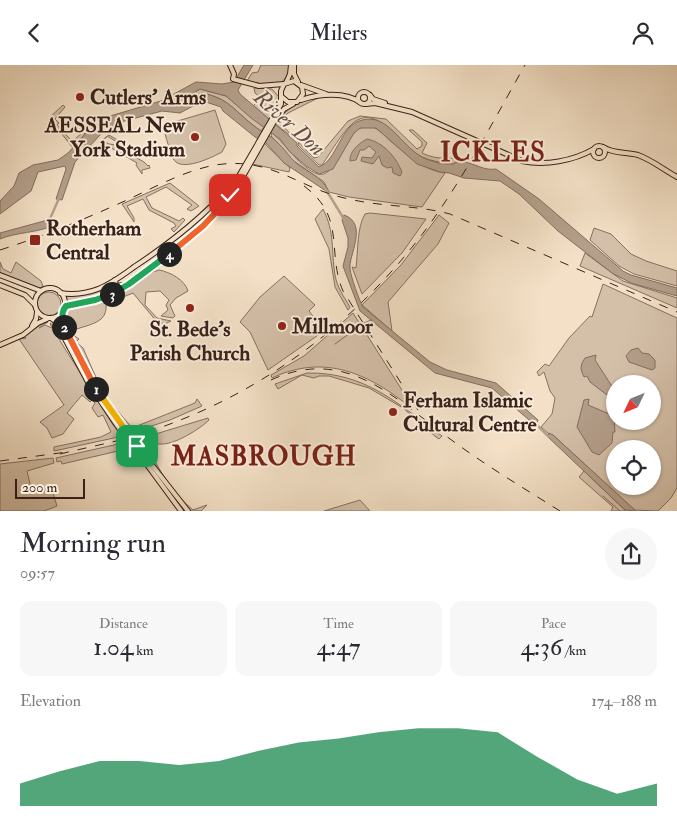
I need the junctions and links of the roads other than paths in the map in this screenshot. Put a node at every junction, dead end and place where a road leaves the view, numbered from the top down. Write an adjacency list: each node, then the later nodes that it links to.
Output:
1 (230, 65): 5 (main road)
2 (292, 65): 3 (main road); 4 (main road)
3 (285, 83): 4 (main road); 5 (main road); 7 (main road)
4 (300, 84): 8 (main road); 11 (main road)
5 (270, 87): 7 (main road)
6 (360, 94): 9 (main road); 10 (main road); 12 (main road)
7 (282, 95): 11 (main road); 15 (main road)
8 (331, 95): 10 (main road); 11 (main road)
9 (370, 95): 13 (main road); 14 (main road)
10 (349, 97): 12 (main road)
11 (297, 102): 15 (main road)
12 (361, 103): 13 (main road)
13 (366, 103): 14 (main road)
14 (394, 107): 19 (main road)
15 (274, 120): 22 (main road, bridge)
16 (604, 147): 17 (main road); 18 (main road); 21 (main road)
17 (594, 149): 19 (main road); 20 (main road)
18 (612, 151): 21 (main road); 23 (main road)
19 (584, 154): 20 (main road)
20 (594, 156): 21 (main road)
21 (604, 156)
22 (240, 177): 24 (main road); 25 (main road)
23 (677, 177)
24 (214, 214): 25 (main road); 27 (main road)
25 (190, 224): 28 (main road)
26 (0, 275): 30 (main road)
27 (138, 278): 28 (main road); 33 (main road)
28 (115, 280): 31 (main road)
29 (0, 285): 32 (main road)
30 (41, 291): 31 (main road); 32 (main road)
31 (60, 293): 33 (main road)
32 (35, 306): 34 (main road)
33 (63, 310): 35 (main road); 38 (main road)
34 (37, 311): 35 (main road); 36 (main road)
35 (50, 319): 36 (main road); 38 (main road)
36 (31, 328): 37 (main road)
37 (0, 345)
38 (123, 430): 39 (main road, bridge)
39 (135, 447): 40 (main road); 41 (main road)
40 (181, 511)
41 (188, 511)

